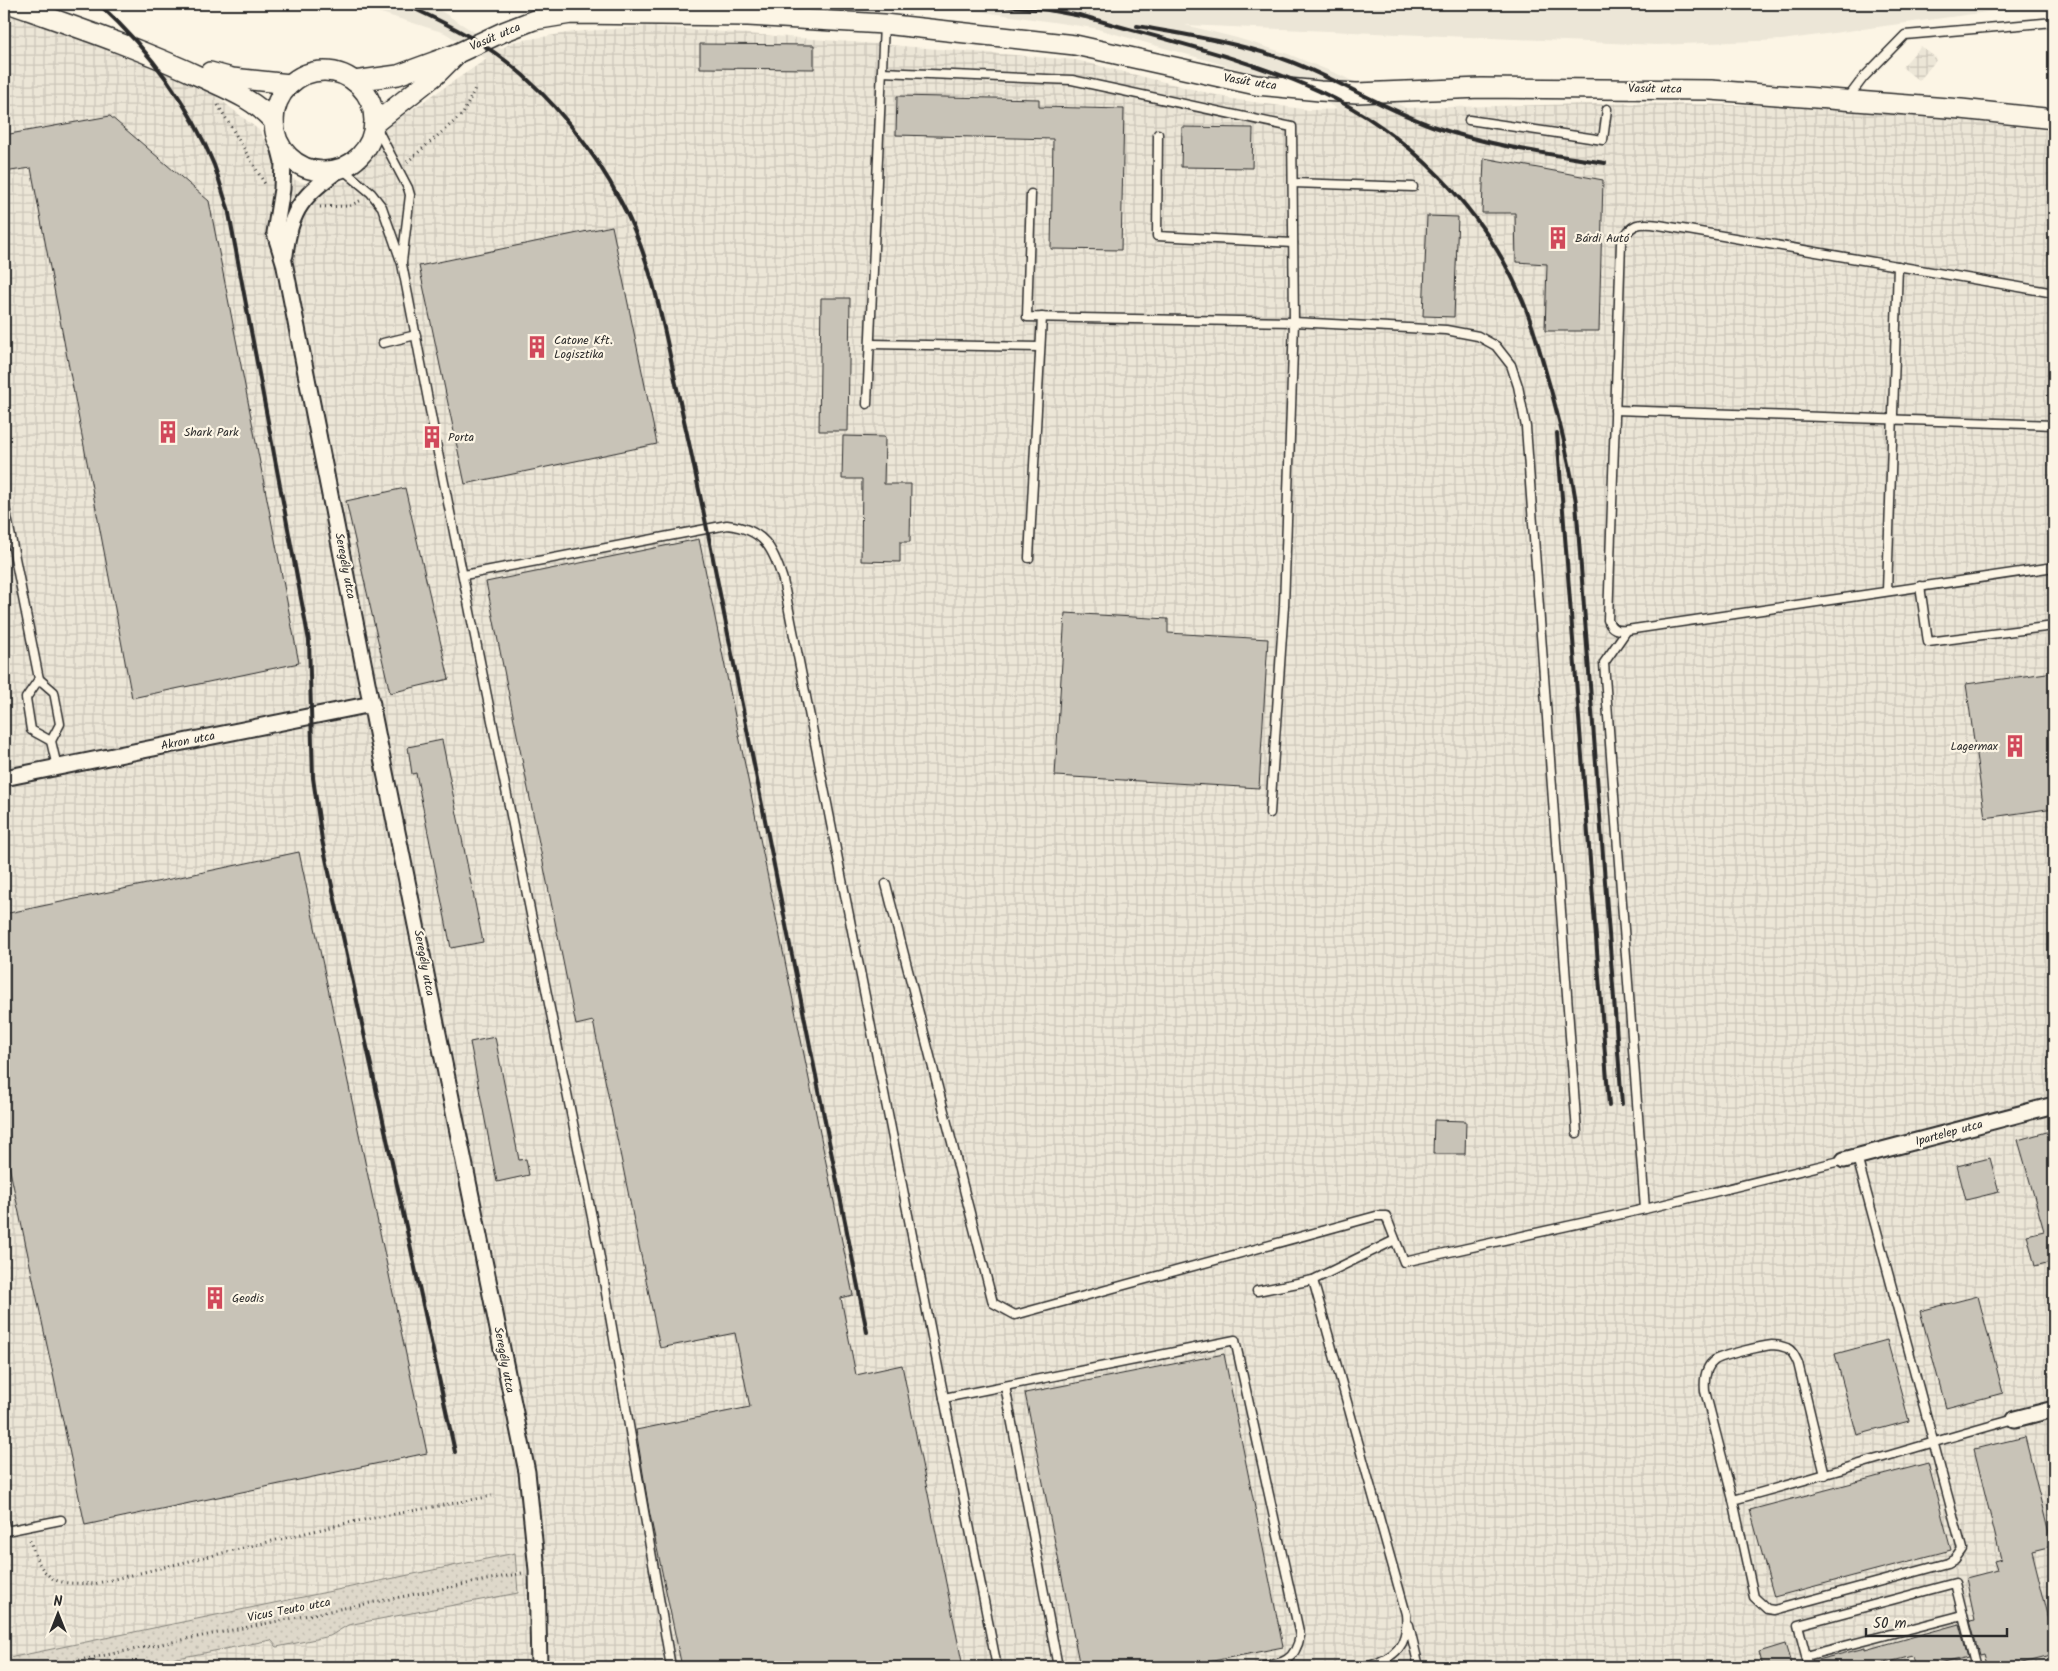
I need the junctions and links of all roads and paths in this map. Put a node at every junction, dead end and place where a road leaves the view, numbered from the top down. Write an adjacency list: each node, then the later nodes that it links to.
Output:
1 (11, 4): 5 (street)
2 (2054, 22): 9 (lane)
3 (884, 24): 4 (street, Vasút utca); 6 (lane); 9 (street, Vasút utca)
4 (458, 53): 7 (street, Vasút utca); 14 (street, Vasút utca)
5 (166, 60): 8 (street); 13 (street)
6 (882, 72): 18 (lane); 30 (lane)
7 (354, 81): 8 (street, Vasút utca); 14 (street)
8 (290, 84): 13 (street)
9 (1847, 100): 11 (street, Vasút utca)
10 (1607, 108): 12 (lane)
11 (2054, 119)
12 (1469, 120)
13 (274, 122): 16 (street)
14 (374, 124): 17 (street); 23 (lane)
15 (1158, 134): 21 (lane)
16 (278, 142): 17 (street); 22 (street, Seregély utca)
17 (341, 168): 22 (street, Seregély utca); 23 (lane)
18 (1293, 183): 19 (lane); 21 (lane)
19 (1412, 187)
20 (1031, 194): 26 (lane)
21 (1293, 243): 27 (lane)
22 (284, 262): 47 (street, Seregély utca)
23 (402, 264): 28 (lane)
24 (1898, 266): 25 (lane); 33 (lane); 34 (lane)
25 (2054, 293)
26 (1042, 317): 27 (lane); 31 (lane)
27 (1294, 322): 51 (lane); 54 (lane)
28 (416, 335): 29 (lane); 36 (lane)
29 (383, 343)
30 (870, 344): 31 (lane); 32 (lane)
31 (1040, 348): 39 (lane)
32 (867, 404)
33 (1616, 410): 34 (lane); 45 (lane)
34 (1893, 420): 35 (lane); 43 (lane)
35 (2054, 426)
36 (434, 431)
37 (436, 443): 41 (lane)
38 (4, 502): 46 (lane)
39 (1030, 558)
40 (2054, 567): 42 (lane)
41 (464, 576): 61 (lane); 77 (lane)
42 (1920, 586): 43 (lane); 44 (lane)
43 (1887, 591): 45 (lane)
44 (2054, 626)
45 (1627, 630): 56 (lane)
46 (39, 680): 48 (lane); 48 (lane)
47 (372, 704): 49 (street, Akron utca); 71 (street, Seregély utca)
48 (51, 741): 49 (lane)
49 (57, 768): 50 (street, Akron utca)
50 (4, 778)
51 (1270, 813)
52 (886, 884): 57 (lane)
53 (2054, 1105): 55 (street, Ipartelep utca)
54 (1577, 1133)
55 (1850, 1159): 56 (lane); 64 (lane)
56 (1645, 1209): 57 (lane)
57 (1395, 1240): 58 (lane)
58 (1313, 1280): 59 (lane); 72 (lane)
59 (1257, 1291)
60 (1005, 1386): 61 (lane); 79 (lane); 80 (lane)
61 (944, 1398): 78 (lane)
62 (2054, 1409): 63 (street)
63 (2015, 1419): 64 (lane)
64 (1932, 1442): 65 (lane); 67 (lane)
65 (1825, 1475): 67 (lane); 67 (lane)
66 (492, 1496): 70 (path)
67 (1733, 1500)
68 (61, 1520): 70 (lane)
69 (4, 1522): 70 (lane)
70 (26, 1527)
71 (537, 1570): 75 (path, Vicus Teuto utca); 76 (street, Seregély utca)
72 (1406, 1614): 81 (lane); 82 (lane)
73 (1963, 1615): 74 (lane); 74 (lane); 84 (lane)
74 (1806, 1656): 83 (lane)
75 (45, 1667)
76 (539, 1667)
77 (671, 1667)
78 (996, 1667)
79 (1058, 1667)
80 (1261, 1667)
81 (1372, 1667)
82 (1419, 1667)
83 (1809, 1667)
84 (1976, 1667)

